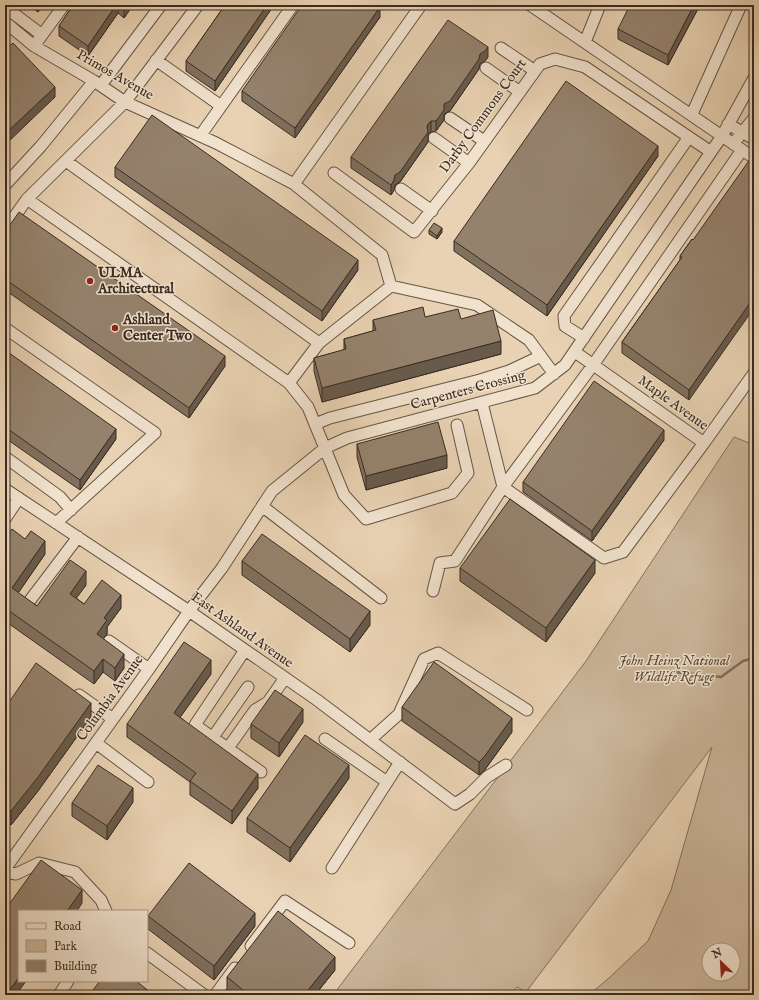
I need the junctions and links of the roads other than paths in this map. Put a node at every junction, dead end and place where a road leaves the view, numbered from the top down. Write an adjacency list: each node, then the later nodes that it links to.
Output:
1 (64, 5): 11 (street)
2 (161, 5): 19 (street)
3 (198, 5): 15 (street)
4 (293, 5): 22 (street)
5 (421, 5): 40 (street)
6 (600, 5): 12 (street)
7 (741, 5): 23 (street)
8 (533, 6): 12 (street)
9 (5, 7): 11 (street)
10 (5, 22): 13 (street, Primos Avenue)
11 (42, 35): 13 (street)
12 (585, 42): 23 (street)
13 (34, 46): 19 (street, Primos Avenue)
14 (501, 48): 17 (street)
15 (156, 60): 21 (street); 22 (street)
16 (486, 68): 20 (street)
17 (535, 71): 20 (street, Darby Commons Court); 30 (street, Darby Commons Court)
18 (754, 78): 26 (street, Carpenters Crossing)
19 (98, 83): 21 (street, Primos Avenue); 41 (street)
20 (520, 92): 33 (street, Darby Commons Court)
21 (125, 102): 28 (street, Primos Avenue); 37 (street)
22 (221, 106): 28 (street)
23 (692, 114): 29 (street)
24 (450, 118): 33 (street)
25 (754, 118): 27 (street)
26 (728, 124): 27 (street); 29 (street, Carpenters Crossing)
27 (744, 132): 32 (street); 34 (street)
28 (200, 136): 40 (street, Primos Avenue)
29 (722, 136): 34 (street); 35 (street, Carpenters Crossing)
30 (689, 137): 35 (street, Darby Commons Court); 48 (street)
31 (434, 138): 38 (street)
32 (754, 139)
33 (484, 141): 38 (street, Darby Commons Court)
34 (738, 147): 36 (street); 52 (street)
35 (711, 152): 48 (street, Carpenters Crossing)
36 (754, 158)
37 (66, 161): 43 (street); 49 (street)
38 (469, 163): 44 (street, Darby Commons Court)
39 (334, 173): 44 (street, Darby Commons Court)
40 (294, 184): 46 (street, Primos Avenue)
41 (5, 185)
42 (401, 189): 44 (street)
43 (27, 199): 45 (street); 55 (street)
44 (432, 211)
45 (5, 230)
46 (391, 286): 49 (street); 51 (street)
47 (5, 328): 66 (street)
48 (584, 338): 50 (street, Carpenters Crossing)
49 (319, 343): 55 (street)
50 (575, 352): 52 (street, Maple Avenue); 54 (street, Carpenters Crossing)
51 (541, 356): 54 (street); 57 (street)
52 (593, 365): 59 (street, Maple Avenue); 62 (street)
53 (754, 373): 59 (street)
54 (554, 374): 56 (street, Carpenters Crossing)
55 (289, 383): 57 (street)
56 (482, 403): 60 (street, Carpenters Crossing); 62 (street)
57 (315, 424): 60 (street)
58 (457, 425): 60 (street)
59 (704, 443): 62 (street, Maple Avenue)
60 (325, 448): 65 (street, Carpenters Crossing)
61 (5, 457): 66 (street)
62 (503, 487): 71 (street)
63 (5, 489): 64 (street, East Ashland Avenue)
64 (19, 498): 67 (street); 68 (street, East Ashland Avenue)
65 (262, 506): 70 (street, Carpenters Crossing); 72 (street)
66 (71, 510): 68 (street)
67 (5, 519)
68 (56, 523): 69 (street, East Ashland Avenue)
69 (78, 537): 73 (street); 74 (street, East Ashland Avenue)
70 (238, 544): 74 (street, Columbia Avenue)
71 (433, 591)
72 (381, 598)
73 (31, 599)
74 (189, 611): 76 (street, East Ashland Avenue); 77 (street, Columbia Avenue)
75 (108, 641): 77 (street)
76 (245, 650): 78 (street, East Ashland Avenue); 83 (street)
77 (149, 669): 82 (street, Columbia Avenue)
78 (285, 678): 85 (street, East Ashland Avenue); 87 (street)
79 (248, 687): 83 (street)
80 (74, 691): 82 (street)
81 (527, 710): 85 (street)
82 (113, 720): 86 (street, Columbia Avenue)
83 (213, 738): 87 (street)
84 (325, 739): 92 (street)
85 (370, 740): 88 (street, East Ashland Avenue)
86 (96, 743): 91 (street); 94 (street, Columbia Avenue)
87 (228, 748): 90 (street)
88 (400, 762): 89 (street, East Ashland Avenue); 92 (street)
89 (506, 765)
90 (261, 772)
91 (148, 782)
92 (387, 782): 93 (street)
93 (332, 868)
94 (5, 871): 95 (street)
95 (106, 910)
96 (349, 943): 101 (street)
97 (148, 954): 100 (street)
98 (67, 982): 99 (street)
99 (58, 995)
100 (204, 995)
101 (215, 995)

